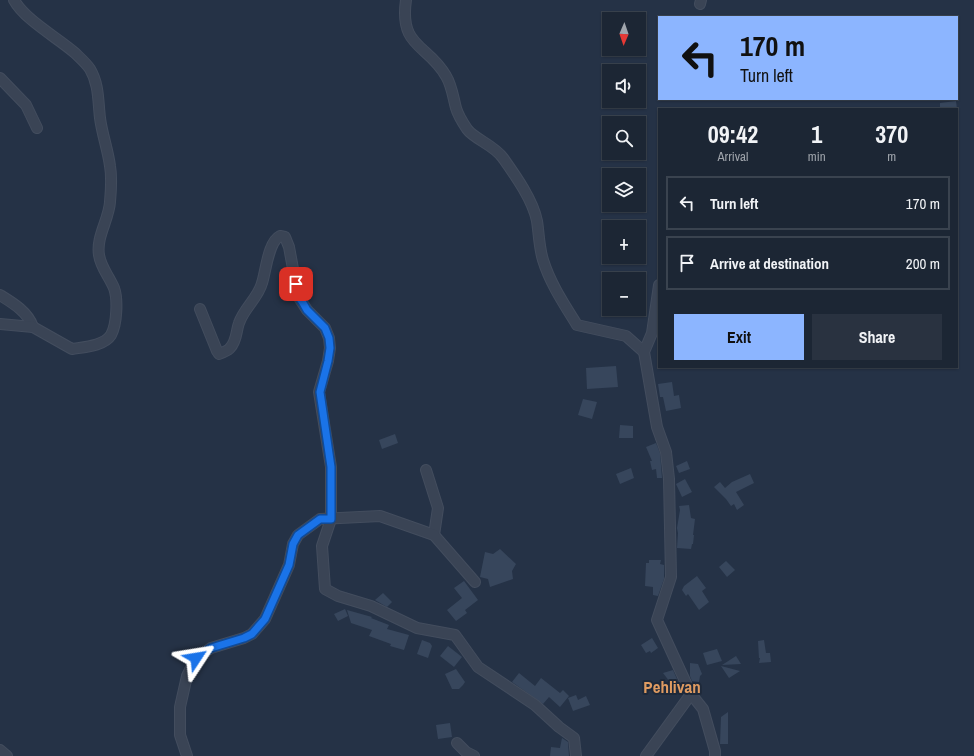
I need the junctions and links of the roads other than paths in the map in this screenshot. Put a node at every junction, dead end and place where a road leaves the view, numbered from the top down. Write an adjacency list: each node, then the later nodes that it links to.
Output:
1 (14, 0): 9 (street)
2 (406, 0): 10 (street)
3 (0, 78): 4 (street)
4 (37, 128)
5 (658, 292): 10 (street)
6 (0, 295): 9 (street)
7 (200, 309): 12 (street)
8 (0, 324): 9 (street)
9 (33, 327)
10 (644, 352): 15 (street)
11 (426, 470): 13 (street)
12 (331, 519): 13 (street); 19 (street); 21 (street)
13 (434, 535): 14 (street)
14 (475, 582)
15 (691, 694): 22 (street); 23 (street)
16 (457, 743): 20 (street)
17 (0, 750): 18 (street)
18 (7, 756)
19 (187, 756)
20 (474, 756)
21 (576, 756)
22 (646, 756)
23 (715, 756)

